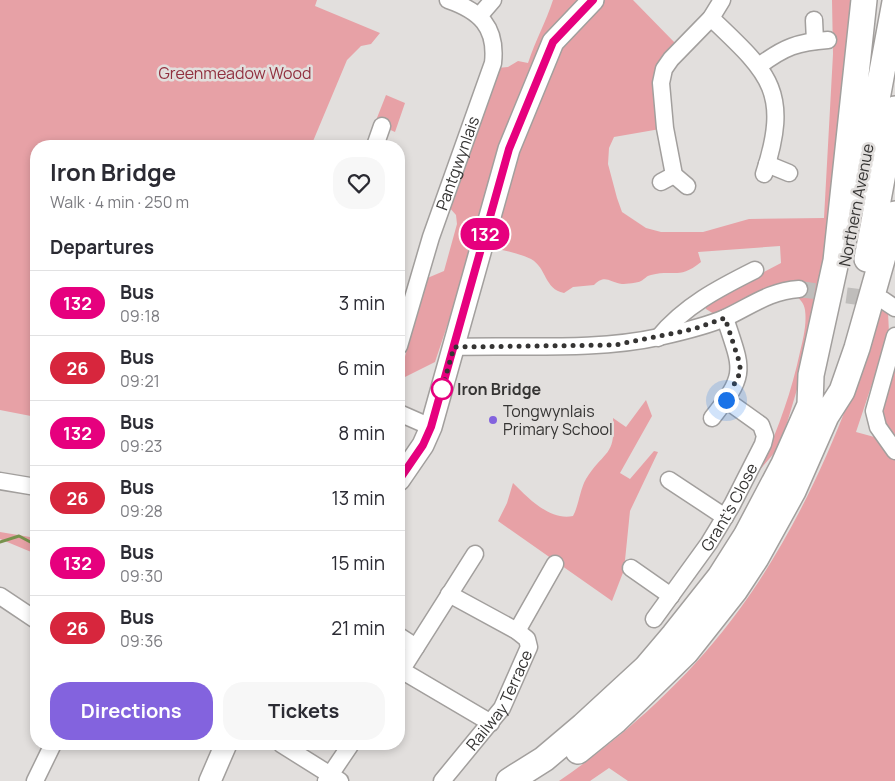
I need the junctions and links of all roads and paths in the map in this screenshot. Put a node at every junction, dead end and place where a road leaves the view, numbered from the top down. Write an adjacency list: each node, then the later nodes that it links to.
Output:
1 (448, 0): 7 (street)
2 (493, 0): 7 (street)
3 (593, 0): 23 (main road)
4 (722, 0): 8 (street)
5 (864, 0): 25 (highway)
6 (895, 2): 25 (highway, Northern Avenue)
7 (480, 15): 20 (street, Pantgwynlais)
8 (710, 18): 10 (street); 15 (street)
9 (814, 20): 10 (street)
10 (759, 66): 14 (street)
11 (895, 109): 25 (highway, Northern Avenue)
12 (382, 126): 13 (street)
13 (377, 140)
14 (789, 174)
15 (674, 181)
16 (895, 214): 25 (highway)
17 (755, 270): 22 (street)
18 (799, 289): 19 (street)
19 (725, 318): 22 (street); 24 (street)
20 (405, 326)
21 (895, 336): 29 (street)
22 (658, 338): 23 (street)
23 (454, 347): 28 (main road)
24 (726, 400): 27 (street); 34 (street, Grant's Close)
25 (818, 411): 57 (highway); 58 (highway)
26 (405, 416): 28 (street)
27 (712, 418)
28 (431, 427): 30 (main road)
29 (895, 451)
30 (405, 471)
31 (669, 480): 34 (street)
32 (0, 481): 33 (street)
33 (30, 486)
34 (724, 517): 40 (street, Grant's Close)
35 (475, 554): 38 (street)
36 (555, 564): 43 (street, Railway Terrace)
37 (631, 568): 40 (street)
38 (450, 594): 43 (street); 45 (street)
39 (0, 596): 41 (street)
40 (671, 596): 42 (street, Grant's Close)
41 (30, 616)
42 (654, 619)
43 (522, 635): 48 (street, Railway Terrace)
44 (405, 640): 45 (street)
45 (416, 647): 46 (street)
46 (405, 664)
47 (405, 675): 48 (street)
48 (491, 722): 56 (street, Railway Terrace)
49 (50, 750): 54 (street)
50 (223, 750): 55 (main road)
51 (290, 750): 53 (street)
52 (348, 750): 53 (street)
53 (332, 779)
54 (35, 781)
55 (210, 781)
56 (442, 781)
57 (509, 781)
58 (538, 781)

